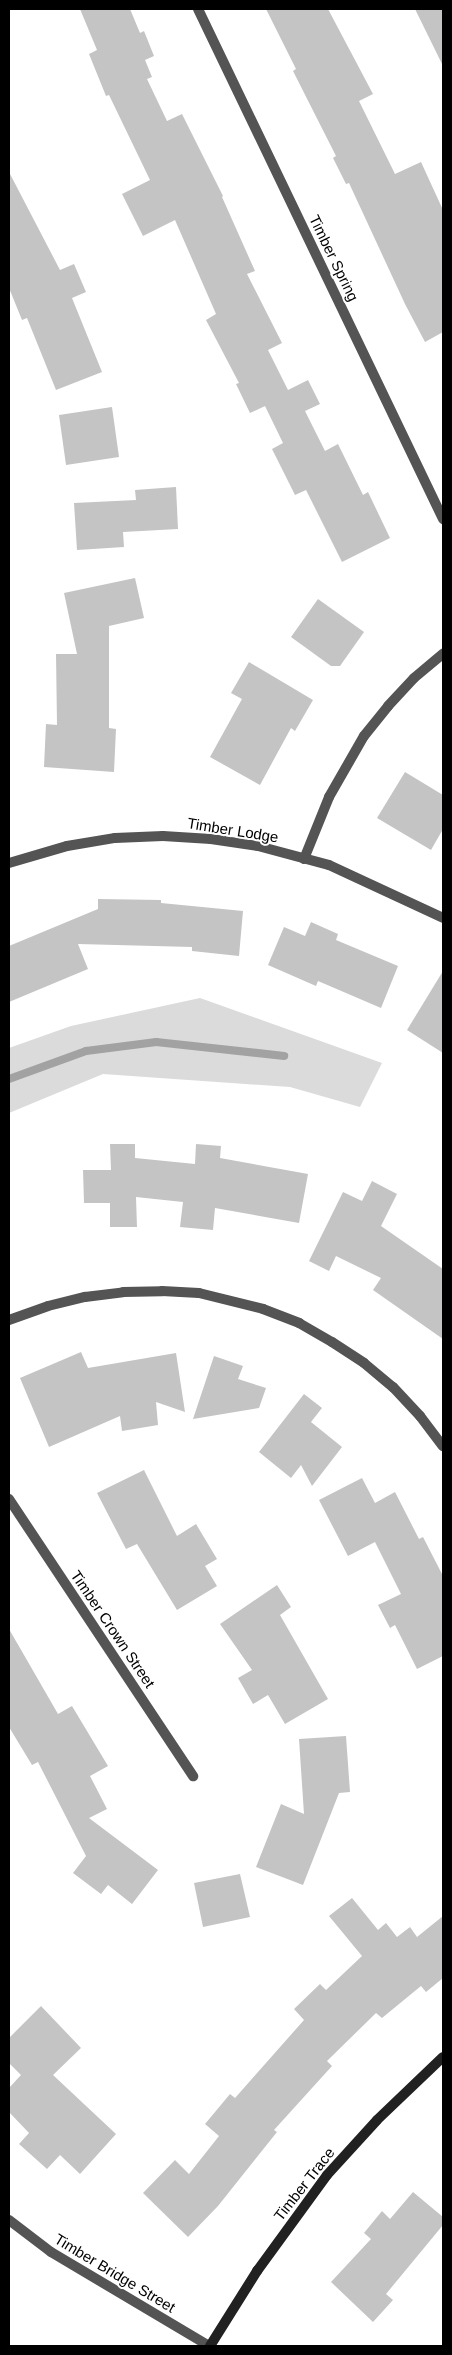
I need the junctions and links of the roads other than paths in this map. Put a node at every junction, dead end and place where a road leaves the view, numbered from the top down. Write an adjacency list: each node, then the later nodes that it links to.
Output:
1 (198, 9): 2 (street, Timber Spring)
2 (443, 519)
3 (443, 654): 4 (street)
4 (304, 859): 5 (street, Timber Lodge); 6 (street, Timber Lodge)
5 (9, 863)
6 (443, 918)
7 (9, 1320): 8 (street)
8 (443, 1446)
9 (9, 1499): 10 (street, Timber Crown Street)
10 (193, 1776)
11 (443, 2057): 13 (street, Timber Trace)
12 (9, 2220): 13 (street, Timber Bridge Street)
13 (209, 2346)

